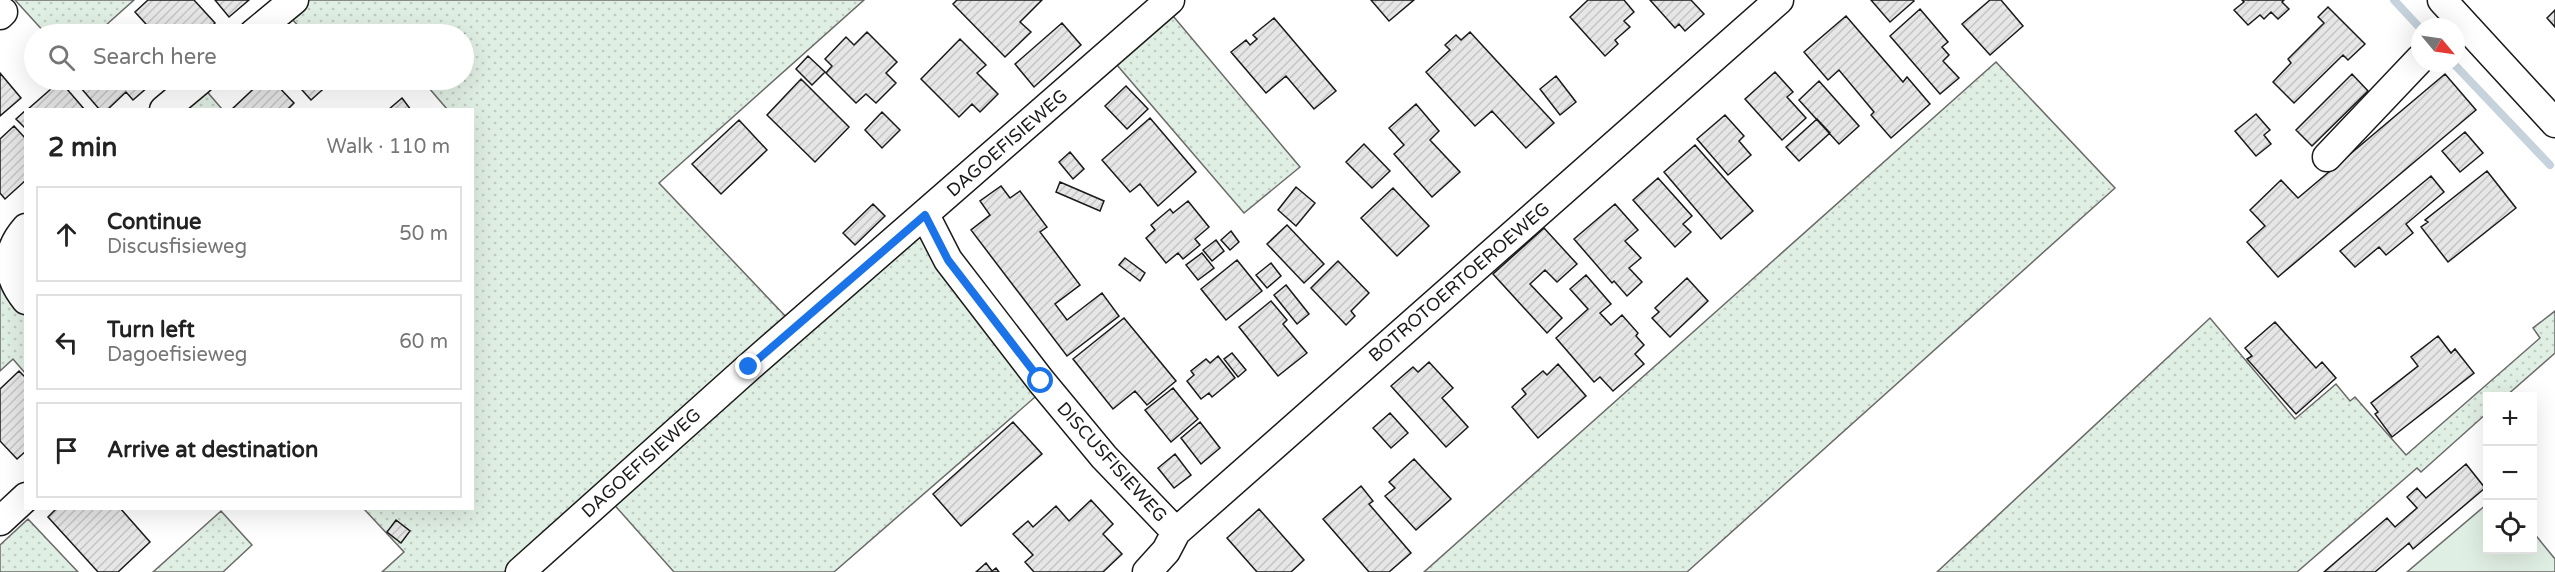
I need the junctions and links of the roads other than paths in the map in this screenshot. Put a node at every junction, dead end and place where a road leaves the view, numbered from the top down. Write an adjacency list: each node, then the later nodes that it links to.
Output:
1 (294, 0): 5 (street)
2 (1170, 0): 11 (street, DAGOEFISIEWEG)
3 (1779, 0): 16 (street, BOTROTOERTOEROEWEG)
4 (2450, 15): 9 (street)
5 (265, 24)
6 (2411, 68): 10 (street)
7 (188, 90): 8 (street)
8 (166, 108)
9 (2555, 123)
10 (2327, 157)
11 (925, 215): 16 (street, DISCUSFISIEWEG); 17 (street, DAGOEFISIEWEG)
12 (24, 231): 13 (street)
13 (24, 296)
14 (24, 499): 15 (street)
15 (0, 521)
16 (1176, 532): 18 (street, BOTROTOERTOEROEWEG)
17 (520, 572)
18 (1147, 572)

